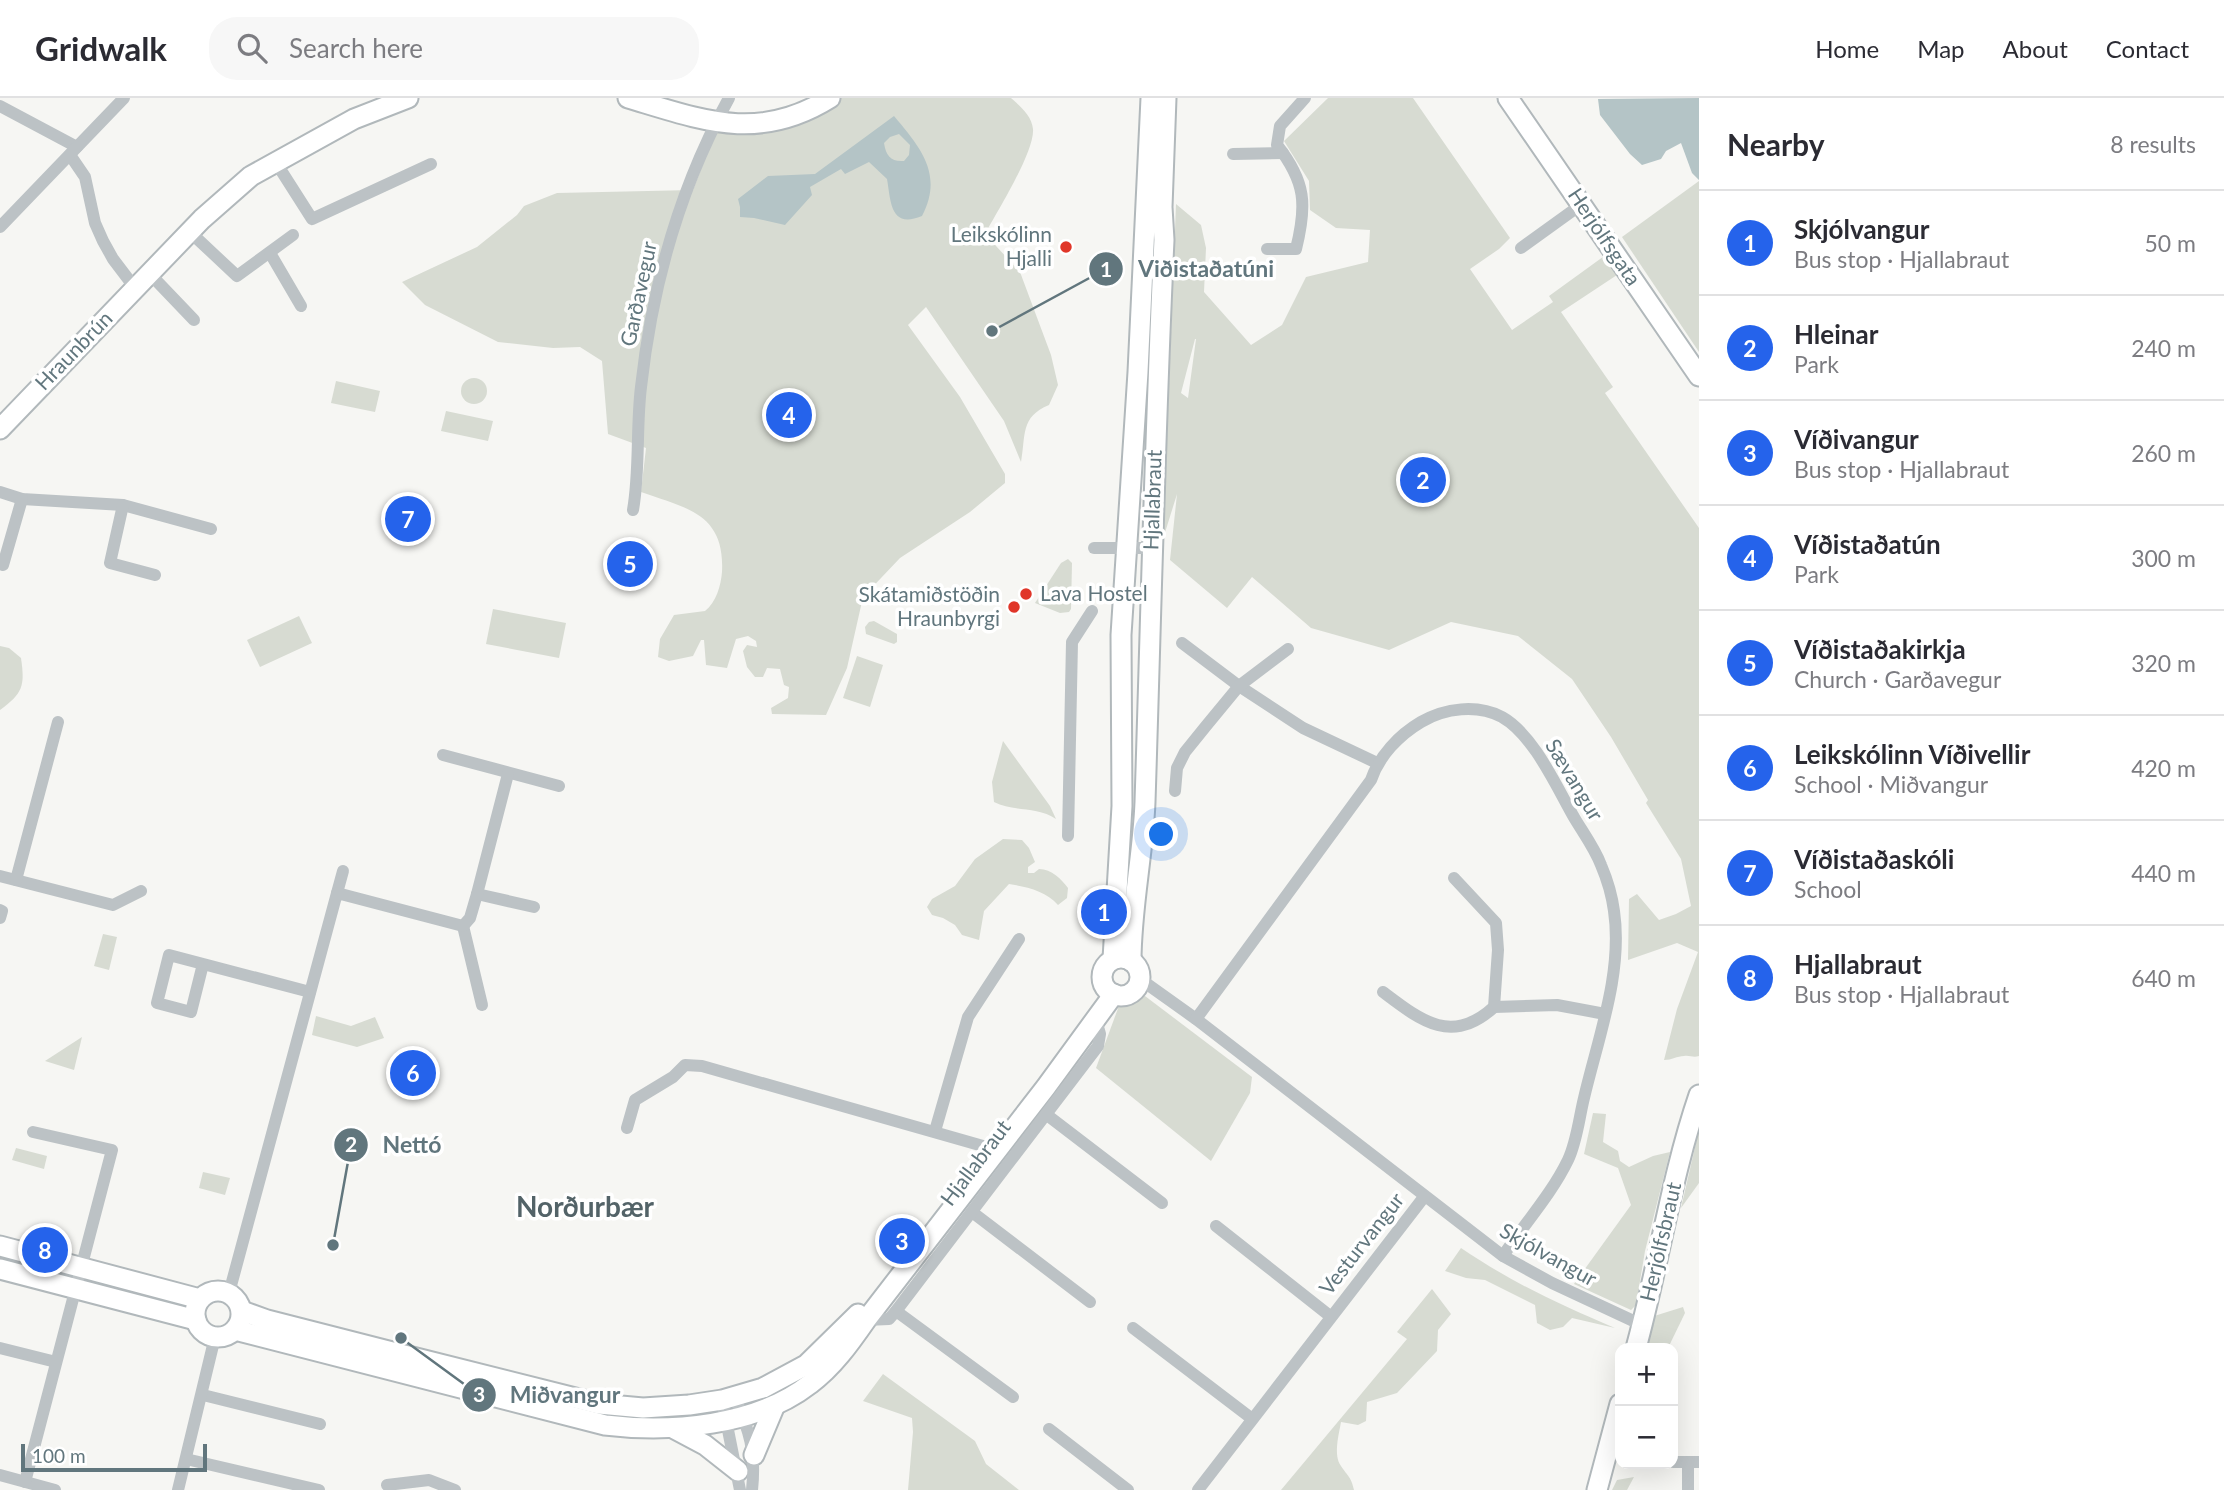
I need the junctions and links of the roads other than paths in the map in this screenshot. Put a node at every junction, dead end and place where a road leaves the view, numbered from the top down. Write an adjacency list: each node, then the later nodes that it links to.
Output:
1 (124, 98): 12 (street)
2 (408, 98): 15 (main road, Hraunbrún)
3 (628, 98): 11 (main road)
4 (729, 98): 11 (street, Garðavegur)
5 (830, 98): 11 (main road)
6 (1151, 98): 17 (main road)
7 (1166, 98): 17 (main road)
8 (1306, 98): 13 (street)
9 (1508, 98): 18 (main road, Herjólfsgata)
10 (0, 106): 12 (street)
11 (716, 122): 34 (street, Garðavegur)
12 (74, 151): 19 (street); 26 (street)
13 (1283, 153): 14 (street); 23 (street)
14 (1233, 154)
15 (275, 161): 16 (street); 20 (main road, Hraunbrún)
16 (431, 164)
17 (1155, 165): 37 (main road, Hjallabraut); 38 (main road, Hjallabraut)
18 (1582, 204): 22 (street); 29 (main road, Herjólfsgata)
19 (0, 227)
20 (190, 232): 24 (street); 25 (main road, Hraunbrún)
21 (293, 235): 24 (street)
22 (1521, 248)
23 (1267, 249)
24 (270, 253): 27 (street)
25 (150, 274): 26 (main road, Hraunbrún); 28 (street)
26 (135, 288): 30 (main road, Hraunbrún)
27 (301, 306)
28 (194, 320)
29 (1699, 376)
30 (0, 429)
31 (0, 492): 32 (street)
32 (22, 499): 33 (street); 39 (street)
33 (123, 505): 35 (street); 40 (street)
34 (634, 510)
35 (211, 529)
36 (1094, 548): 38 (street)
37 (1151, 548): 38 (street); 64 (main road, Hjallabraut)
38 (1126, 549): 64 (main road, Hjallabraut)
39 (0, 565)
40 (155, 575)
41 (1092, 611): 51 (street)
42 (1182, 643): 44 (street)
43 (1288, 649): 44 (street)
44 (1239, 686): 47 (street); 50 (street)
45 (58, 722): 55 (street)
46 (443, 755): 48 (street)
47 (1377, 763): 72 (street, Sævangur); 73 (street, Sævangur)
48 (508, 774): 49 (street); 58 (street)
49 (559, 786)
50 (1175, 791)
51 (1068, 836)
52 (343, 871): 57 (street)
53 (0, 876): 55 (street)
54 (1454, 878): 71 (street)
55 (16, 880): 56 (street)
56 (141, 891)
57 (337, 893): 62 (street); 68 (street)
58 (477, 894): 59 (street); 62 (street)
59 (534, 906)
60 (0, 910): 61 (street)
61 (0, 918)
62 (463, 926): 70 (street)
63 (1019, 939): 78 (street)
64 (1122, 960): 66 (main road); 67 (main road)
65 (203, 964): 65 (street); 68 (street)
66 (1140, 979): 67 (main road); 73 (street, Skjólvangur)
67 (1109, 990): 74 (main road, Hjallabraut); 80 (main road, Hjallabraut)
68 (310, 992): 90 (street)
69 (1383, 992): 71 (street)
70 (482, 1005)
71 (1494, 1007): 72 (street)
72 (1605, 1014): 86 (street, Sævangur)
73 (1196, 1019): 81 (street, Skjólvangur)
74 (1096, 1020): 76 (street, Hjallabraut); 80 (main road, Hjallabraut)
75 (1699, 1095): 98 (main road, Herjólfsbraut)
76 (1047, 1115): 82 (street); 83 (street, Hjallabraut)
77 (627, 1128): 78 (street)
78 (935, 1131): 80 (street)
79 (33, 1132): 87 (street)
80 (993, 1148): 97 (main road, Hjallabraut); 107 (main road, Hjallabraut)
81 (1424, 1196): 86 (street, Skjólvangur); 95 (street, Vesturvangur)
82 (1161, 1203)
83 (972, 1212): 92 (street, Hjallabraut); 94 (street, Hjallabraut)
84 (1216, 1226): 95 (street, Vesturvangur)
85 (0, 1246): 87 (main road)
86 (1503, 1255): 98 (street, Skjólvangur)
87 (82, 1268): 89 (street); 91 (main road)
88 (0, 1269): 89 (main road)
89 (76, 1289): 96 (main road); 104 (street)
90 (229, 1293): 91 (main road); 93 (main road)
91 (200, 1299): 96 (main road)
92 (1090, 1301)
93 (242, 1311): 100 (main road); 107 (main road, Hjallabraut)
94 (896, 1311): 97 (street); 106 (street)
95 (1330, 1316): 111 (street, Vesturvangur)
96 (196, 1320): 101 (main road)
97 (866, 1320): 108 (main road, Hjallabraut)
98 (1642, 1325): 102 (main road, Herjólfsbraut)
99 (1133, 1328): 111 (street)
100 (235, 1330): 101 (main road); 113 (main road, Hjallabraut)
101 (215, 1337): 105 (street)
102 (1637, 1343)
103 (0, 1348): 104 (street)
104 (56, 1362): 121 (street)
105 (203, 1395): 112 (street); 116 (street)
106 (1013, 1397)
107 (728, 1398): 110 (street)
108 (775, 1405): 110 (main road, Hjallabraut); 115 (main road)
109 (1620, 1406): 117 (main road)
110 (735, 1418): 113 (main road, Hjallabraut); 115 (street); 120 (street)
111 (1251, 1418): 129 (street, Vesturvangur)
112 (320, 1424)
113 (673, 1428): 120 (main road)
114 (1049, 1429): 128 (street)
115 (754, 1455): 127 (street)
116 (186, 1459): 124 (street); 125 (street)
117 (1613, 1460): 130 (main road)
118 (1693, 1462): 131 (street)
119 (0, 1475): 121 (street)
120 (739, 1480)
121 (25, 1482): 123 (street)
122 (387, 1485): 126 (street)
123 (55, 1490)
124 (178, 1490)
125 (319, 1490)
126 (455, 1490)
127 (752, 1490)
128 (1128, 1490)
129 (1198, 1490)
130 (1597, 1490)
131 (1688, 1490)

